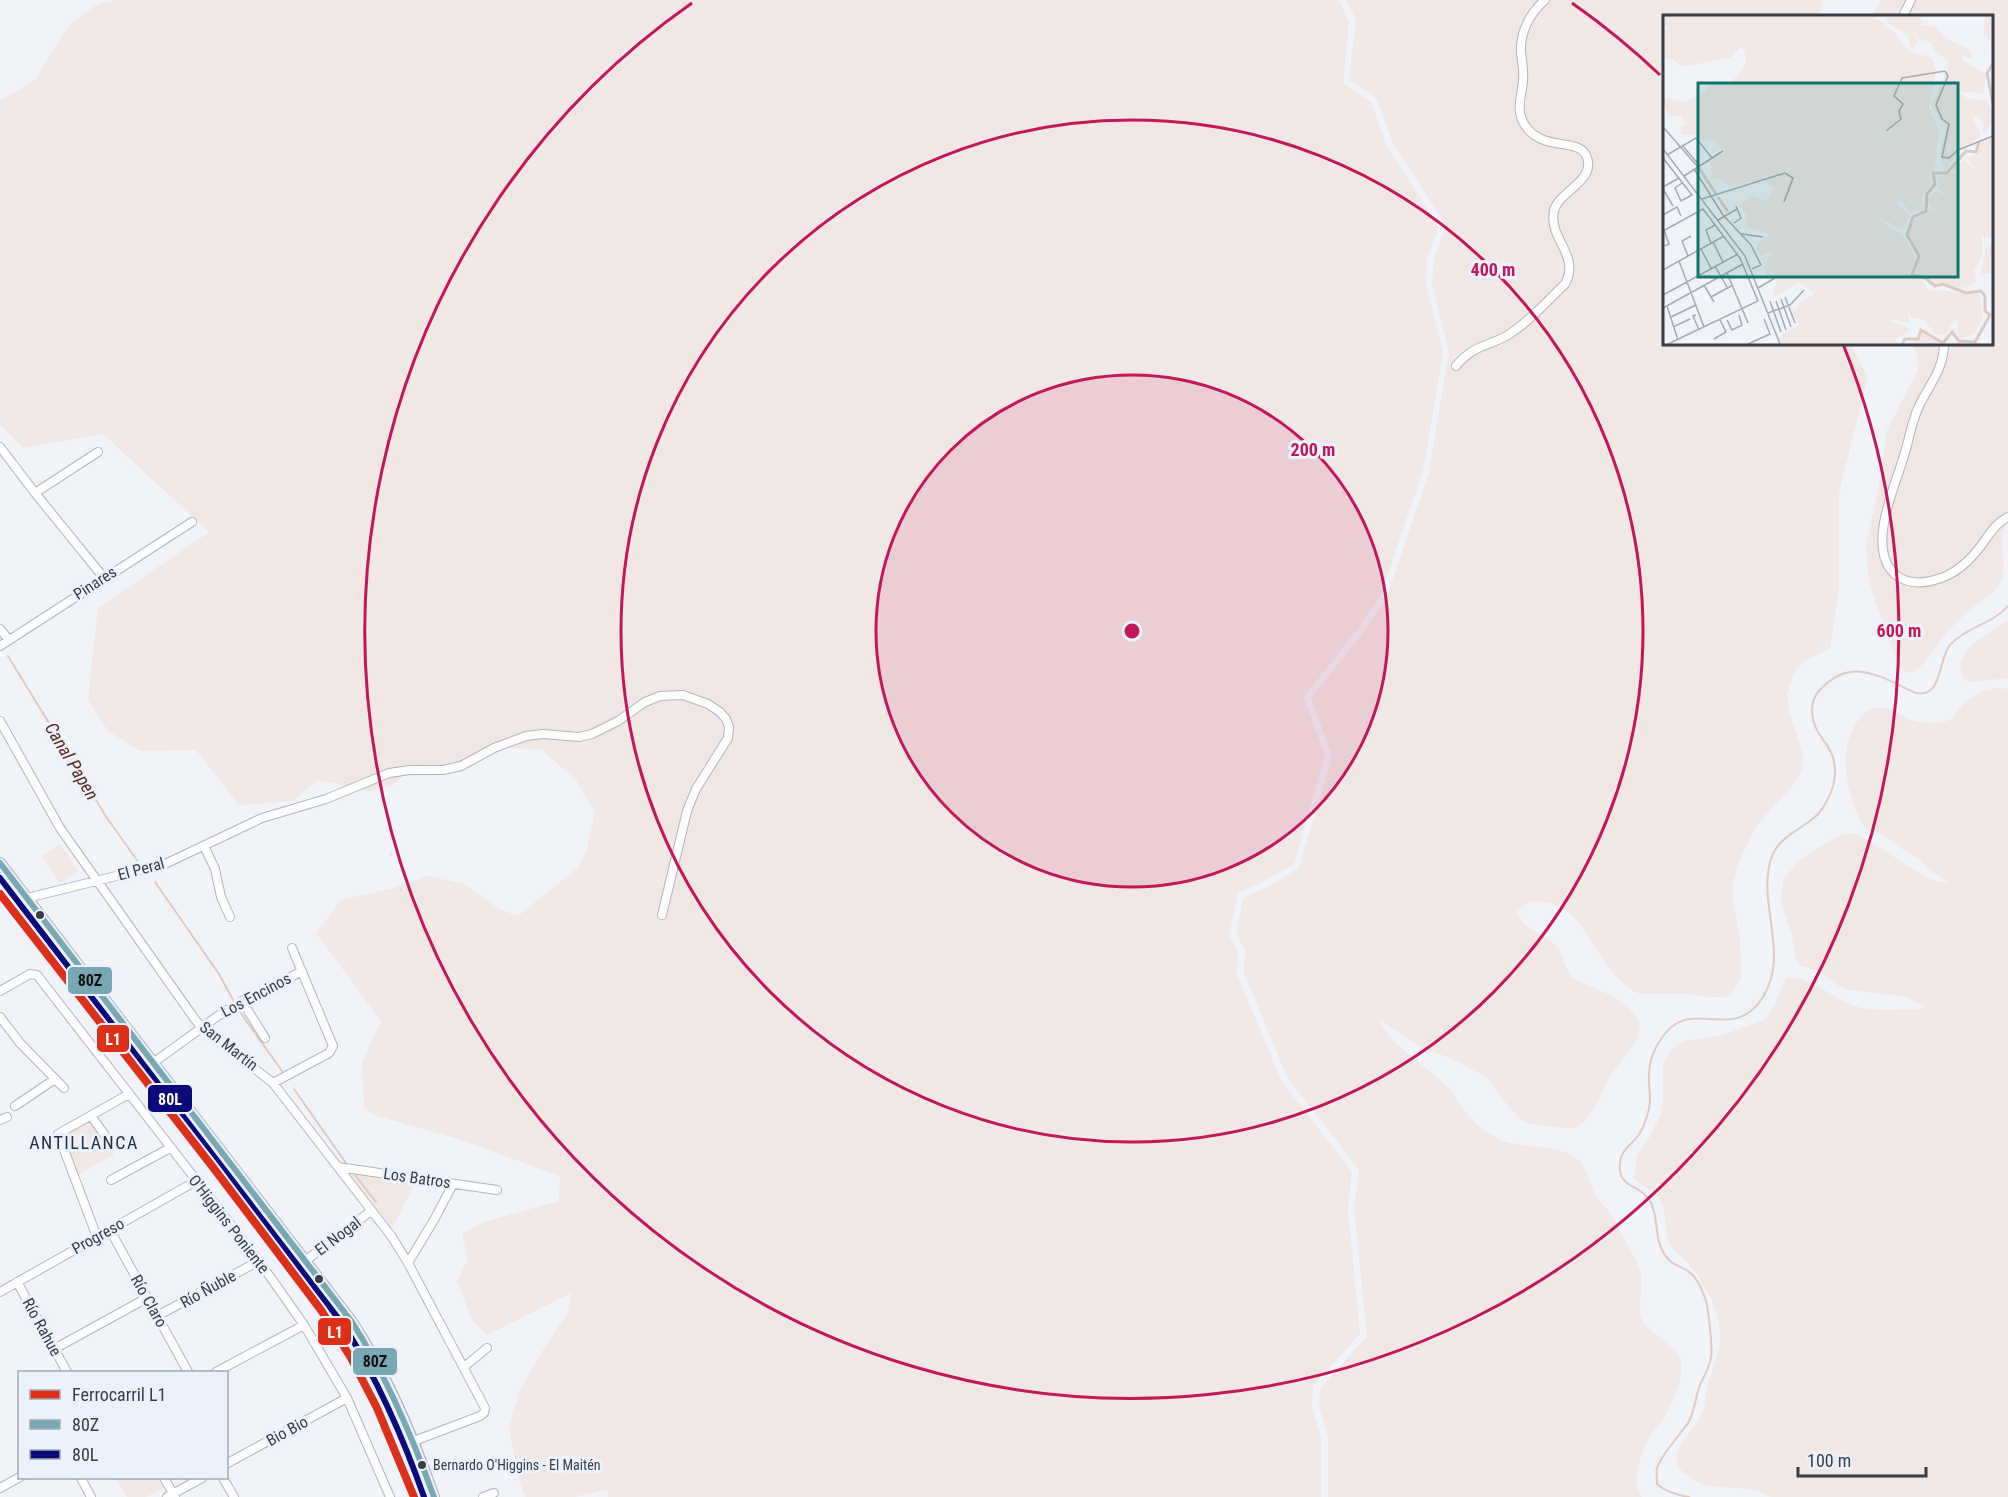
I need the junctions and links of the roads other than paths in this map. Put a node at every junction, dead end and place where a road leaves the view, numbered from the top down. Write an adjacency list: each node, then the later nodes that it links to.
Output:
1 (1545, 0): 5 (street)
2 (1911, 0): 3 (street)
3 (1904, 15)
4 (1944, 345): 9 (street)
5 (1456, 366)
6 (0, 447): 8 (street)
7 (98, 452): 8 (street)
8 (35, 494): 11 (street)
9 (2008, 517)
10 (192, 522): 11 (street, Pinares)
11 (104, 578): 13 (street, Pinares)
12 (0, 629): 13 (street)
13 (9, 640): 14 (street, Pinares)
14 (0, 646)
15 (0, 721): 18 (street, San Martín)
16 (204, 846): 18 (street, El Peral); 20 (street, El Peral); 21 (street)
17 (0, 863): 19 (street)
18 (96, 881): 19 (street, El Peral); 27 (street, San Martín)
19 (27, 898): 29 (street)
20 (662, 915)
21 (230, 917)
22 (292, 948): 23 (street)
23 (302, 971): 25 (street, Los Encinos); 31 (street)
24 (0, 991): 33 (street, O'Higgins Poniente)
25 (242, 1001): 27 (street, Los Encinos); 28 (street, San Martín)
26 (0, 1017): 30 (street)
27 (201, 1027): 29 (street, Los Encinos); 31 (street, San Martín)
28 (264, 1038)
29 (153, 1063): 47 (street)
30 (55, 1079): 32 (street); 34 (street)
31 (273, 1083): 38 (street, San Martín)
32 (64, 1088)
33 (129, 1094): 35 (street); 37 (street, O'Higgins Poniente)
34 (15, 1106)
35 (91, 1116): 36 (street); 45 (street)
36 (110, 1142)
37 (170, 1148): 39 (street); 40 (street, O'Higgins Poniente)
38 (338, 1167): 41 (street, Los Batros); 43 (street, San Martín)
39 (111, 1180)
40 (196, 1181): 44 (street, Progreso); 46 (street, O'Higgins Poniente)
41 (453, 1184): 42 (street, Los Batros); 48 (street)
42 (497, 1190)
43 (371, 1211): 47 (street, El Nogal); 48 (street, San Martín)
44 (110, 1230): 45 (street, Progreso); 51 (street, Río Claro)
45 (97, 1237): 49 (street, Progreso)
46 (259, 1261): 52 (street, Río Ñuble); 53 (street, O'Higgins Poniente)
47 (305, 1261): 61 (street)
48 (408, 1263): 56 (street, San Martín)
49 (17, 1282): 50 (street, Progreso); 55 (street, Río Rahue)
50 (0, 1292)
51 (147, 1298): 52 (street, Río Claro); 55 (street)
52 (158, 1316): 58 (street, Río Claro)
53 (304, 1325): 59 (street); 60 (street, O'Higgins Poniente)
54 (487, 1348): 56 (street)
55 (54, 1349): 57 (street, Río Rahue)
56 (464, 1367): 61 (street, San Martín)
57 (66, 1371)
58 (187, 1371)
59 (218, 1371)
60 (347, 1398): 62 (street, Bio Bio); 73 (street, O'Higgins Poniente)
61 (414, 1441): 74 (street)
62 (228, 1463)
63 (18, 1478): 68 (street)
64 (82, 1479): 71 (street)
65 (164, 1479): 70 (street)
66 (200, 1479): 70 (street)
67 (224, 1479): 72 (street)
68 (0, 1488)
69 (495, 1493): 75 (street)
70 (172, 1496)
71 (91, 1497)
72 (234, 1497)
73 (390, 1497)
74 (434, 1497)
75 (483, 1497)

